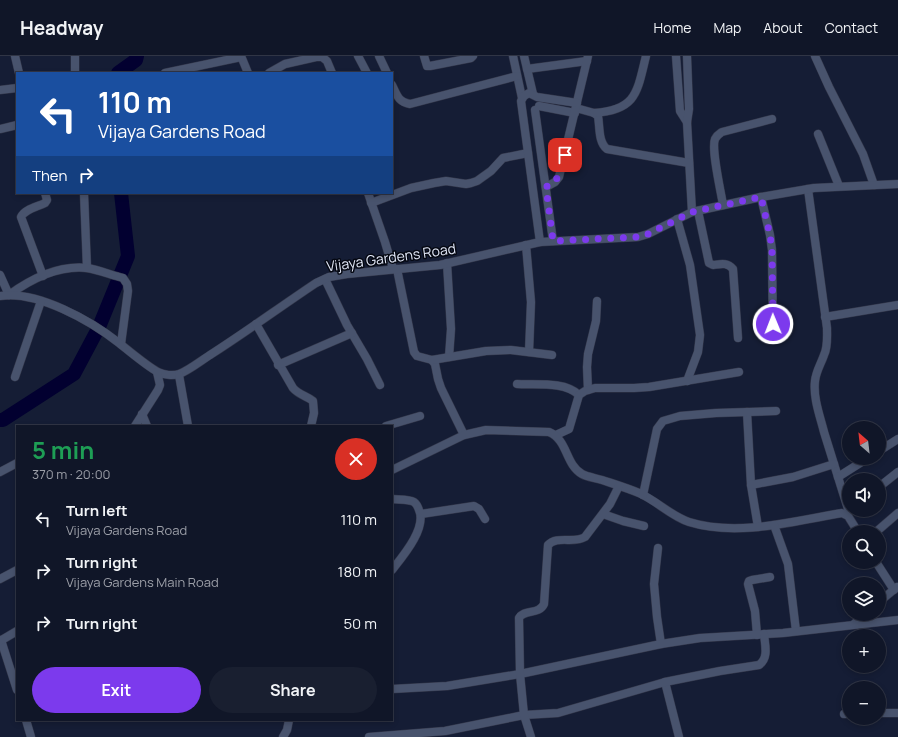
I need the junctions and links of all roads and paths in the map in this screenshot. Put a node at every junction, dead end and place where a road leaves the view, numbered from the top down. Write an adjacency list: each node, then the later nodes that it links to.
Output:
1 (15, 56): 16 (street)
2 (75, 56): 17 (street)
3 (241, 56): 18 (street); 19 (street)
4 (358, 56): 22 (street)
5 (379, 56): 23 (street)
6 (424, 56): 7 (street)
7 (474, 56)
8 (513, 56): 24 (street)
9 (524, 56): 15 (street)
10 (646, 56): 32 (street)
11 (676, 56): 34 (street)
12 (687, 56): 34 (street)
13 (815, 56): 41 (street)
14 (588, 58): 15 (street); 31 (street)
15 (527, 69): 28 (street)
16 (19, 72)
17 (75, 72)
18 (169, 72)
19 (248, 72)
20 (271, 72): 21 (street)
21 (332, 72)
22 (366, 72)
23 (387, 72)
24 (517, 76): 25 (street); 29 (street)
25 (393, 87)
26 (16, 88): 27 (street)
27 (0, 90)
28 (535, 95): 29 (street); 30 (street); 31 (street)
29 (522, 102): 30 (street); 38 (street)
30 (537, 108): 31 (street); 43 (street)
31 (576, 108): 32 (street); 43 (street)
32 (594, 113): 39 (street)
33 (772, 119): 50 (street)
34 (687, 122): 39 (street)
35 (16, 125): 36 (street)
36 (0, 129)
37 (818, 134): 42 (street)
38 (528, 153): 49 (street); 54 (street)
39 (689, 163): 51 (street)
40 (898, 184): 41 (street, Vijaya Gardens Road)
41 (874, 185): 42 (street, Vijaya Gardens Road)
42 (839, 186): 44 (street, Vijaya Gardens Road)
43 (546, 187): 53 (street)
44 (808, 189): 48 (street, Vijaya Gardens Road); 66 (street)
45 (45, 194): 60 (street)
46 (84, 194): 57 (street)
47 (368, 194): 49 (street)
48 (761, 197): 50 (street, Vijaya Gardens Road); 70 (street)
49 (371, 203): 58 (street)
50 (723, 205): 51 (street, Vijaya Gardens Road)
51 (695, 211): 52 (street, Vijaya Gardens Road); 69 (street)
52 (677, 219): 53 (street, Vijaya Gardens Road); 81 (street)
53 (553, 241): 54 (street, Vijaya Gardens Road)
54 (540, 242): 55 (street, Vijaya Gardens Road)
55 (526, 245): 56 (street, Vijaya Gardens Road); 72 (street)
56 (447, 263): 58 (street, Vijaya Gardens Road); 74 (street)
57 (87, 268): 60 (street); 71 (street)
58 (395, 269): 61 (street, Vijaya Gardens Road); 75 (street)
59 (0, 275): 62 (street)
60 (43, 276): 62 (street)
61 (325, 279): 67 (street, Vijaya Gardens Road); 68 (street)
62 (4, 296): 63 (street)
63 (41, 301): 71 (street); 80 (street)
64 (597, 301): 84 (street)
65 (898, 305): 66 (street)
66 (825, 317): 100 (street)
67 (256, 324): 76 (street); 79 (street, Vijaya Gardens Road)
68 (352, 333): 76 (street); 83 (street)
69 (738, 338)
70 (773, 339)
71 (119, 343): 77 (street)
72 (529, 352): 73 (street); 74 (street)
73 (552, 355)
74 (449, 357): 75 (street)
75 (432, 360): 95 (street)
76 (278, 365): 93 (street)
77 (157, 372): 79 (street); 88 (street)
78 (739, 372): 81 (street)
79 (179, 374): 92 (street)
80 (15, 377)
81 (687, 381): 84 (street)
82 (517, 384): 85 (street)
83 (380, 385)
84 (588, 390): 85 (street)
85 (579, 395): 96 (street)
86 (776, 411): 87 (street)
87 (747, 412): 107 (street); 110 (street)
88 (142, 414): 90 (street); 91 (street)
89 (420, 416): 94 (street)
90 (136, 425)
91 (147, 425)
92 (188, 425)
93 (311, 425)
94 (389, 425)
95 (464, 435): 96 (street); 102 (street)
96 (556, 435): 108 (street)
97 (898, 439): 98 (street)
98 (886, 447)
99 (16, 464): 103 (street)
100 (834, 464): 105 (street); 107 (street)
101 (857, 465): 105 (street)
102 (393, 470)
103 (0, 472)
104 (898, 472): 106 (street)
105 (838, 477): 109 (street)
106 (886, 481)
107 (751, 485): 120 (street)
108 (619, 486): 110 (street); 114 (street)
109 (842, 492)
110 (643, 495): 120 (street)
111 (393, 499): 113 (street)
112 (842, 511): 117 (street)
113 (420, 514): 116 (street); 122 (street)
114 (603, 514): 119 (street); 137 (street)
115 (898, 514): 118 (street)
116 (485, 520)
117 (774, 525): 120 (street); 133 (street)
118 (885, 525)
119 (644, 526)
120 (758, 527)
121 (658, 548): 136 (street)
122 (393, 569)
123 (881, 569): 127 (street)
124 (16, 571): 126 (street)
125 (770, 578): 134 (street)
126 (0, 579)
127 (896, 588): 128 (street)
128 (886, 596)
129 (898, 620): 131 (street)
130 (857, 621): 131 (street)
131 (854, 624): 133 (street)
132 (16, 632): 135 (street)
133 (796, 632): 134 (street)
134 (761, 634): 136 (street); 138 (street)
135 (1, 640): 139 (street)
136 (661, 644): 137 (street)
137 (520, 674): 140 (street); 143 (street)
138 (665, 682): 143 (street); 151 (street)
139 (16, 687)
140 (393, 689)
141 (886, 713): 142 (street)
142 (898, 713)
143 (524, 714): 146 (street); 150 (street)
144 (26, 721): 147 (street)
145 (289, 721): 148 (street)
146 (403, 735): 149 (street)
147 (31, 737)
148 (283, 737)
149 (369, 737)
150 (531, 737)
151 (679, 737)

